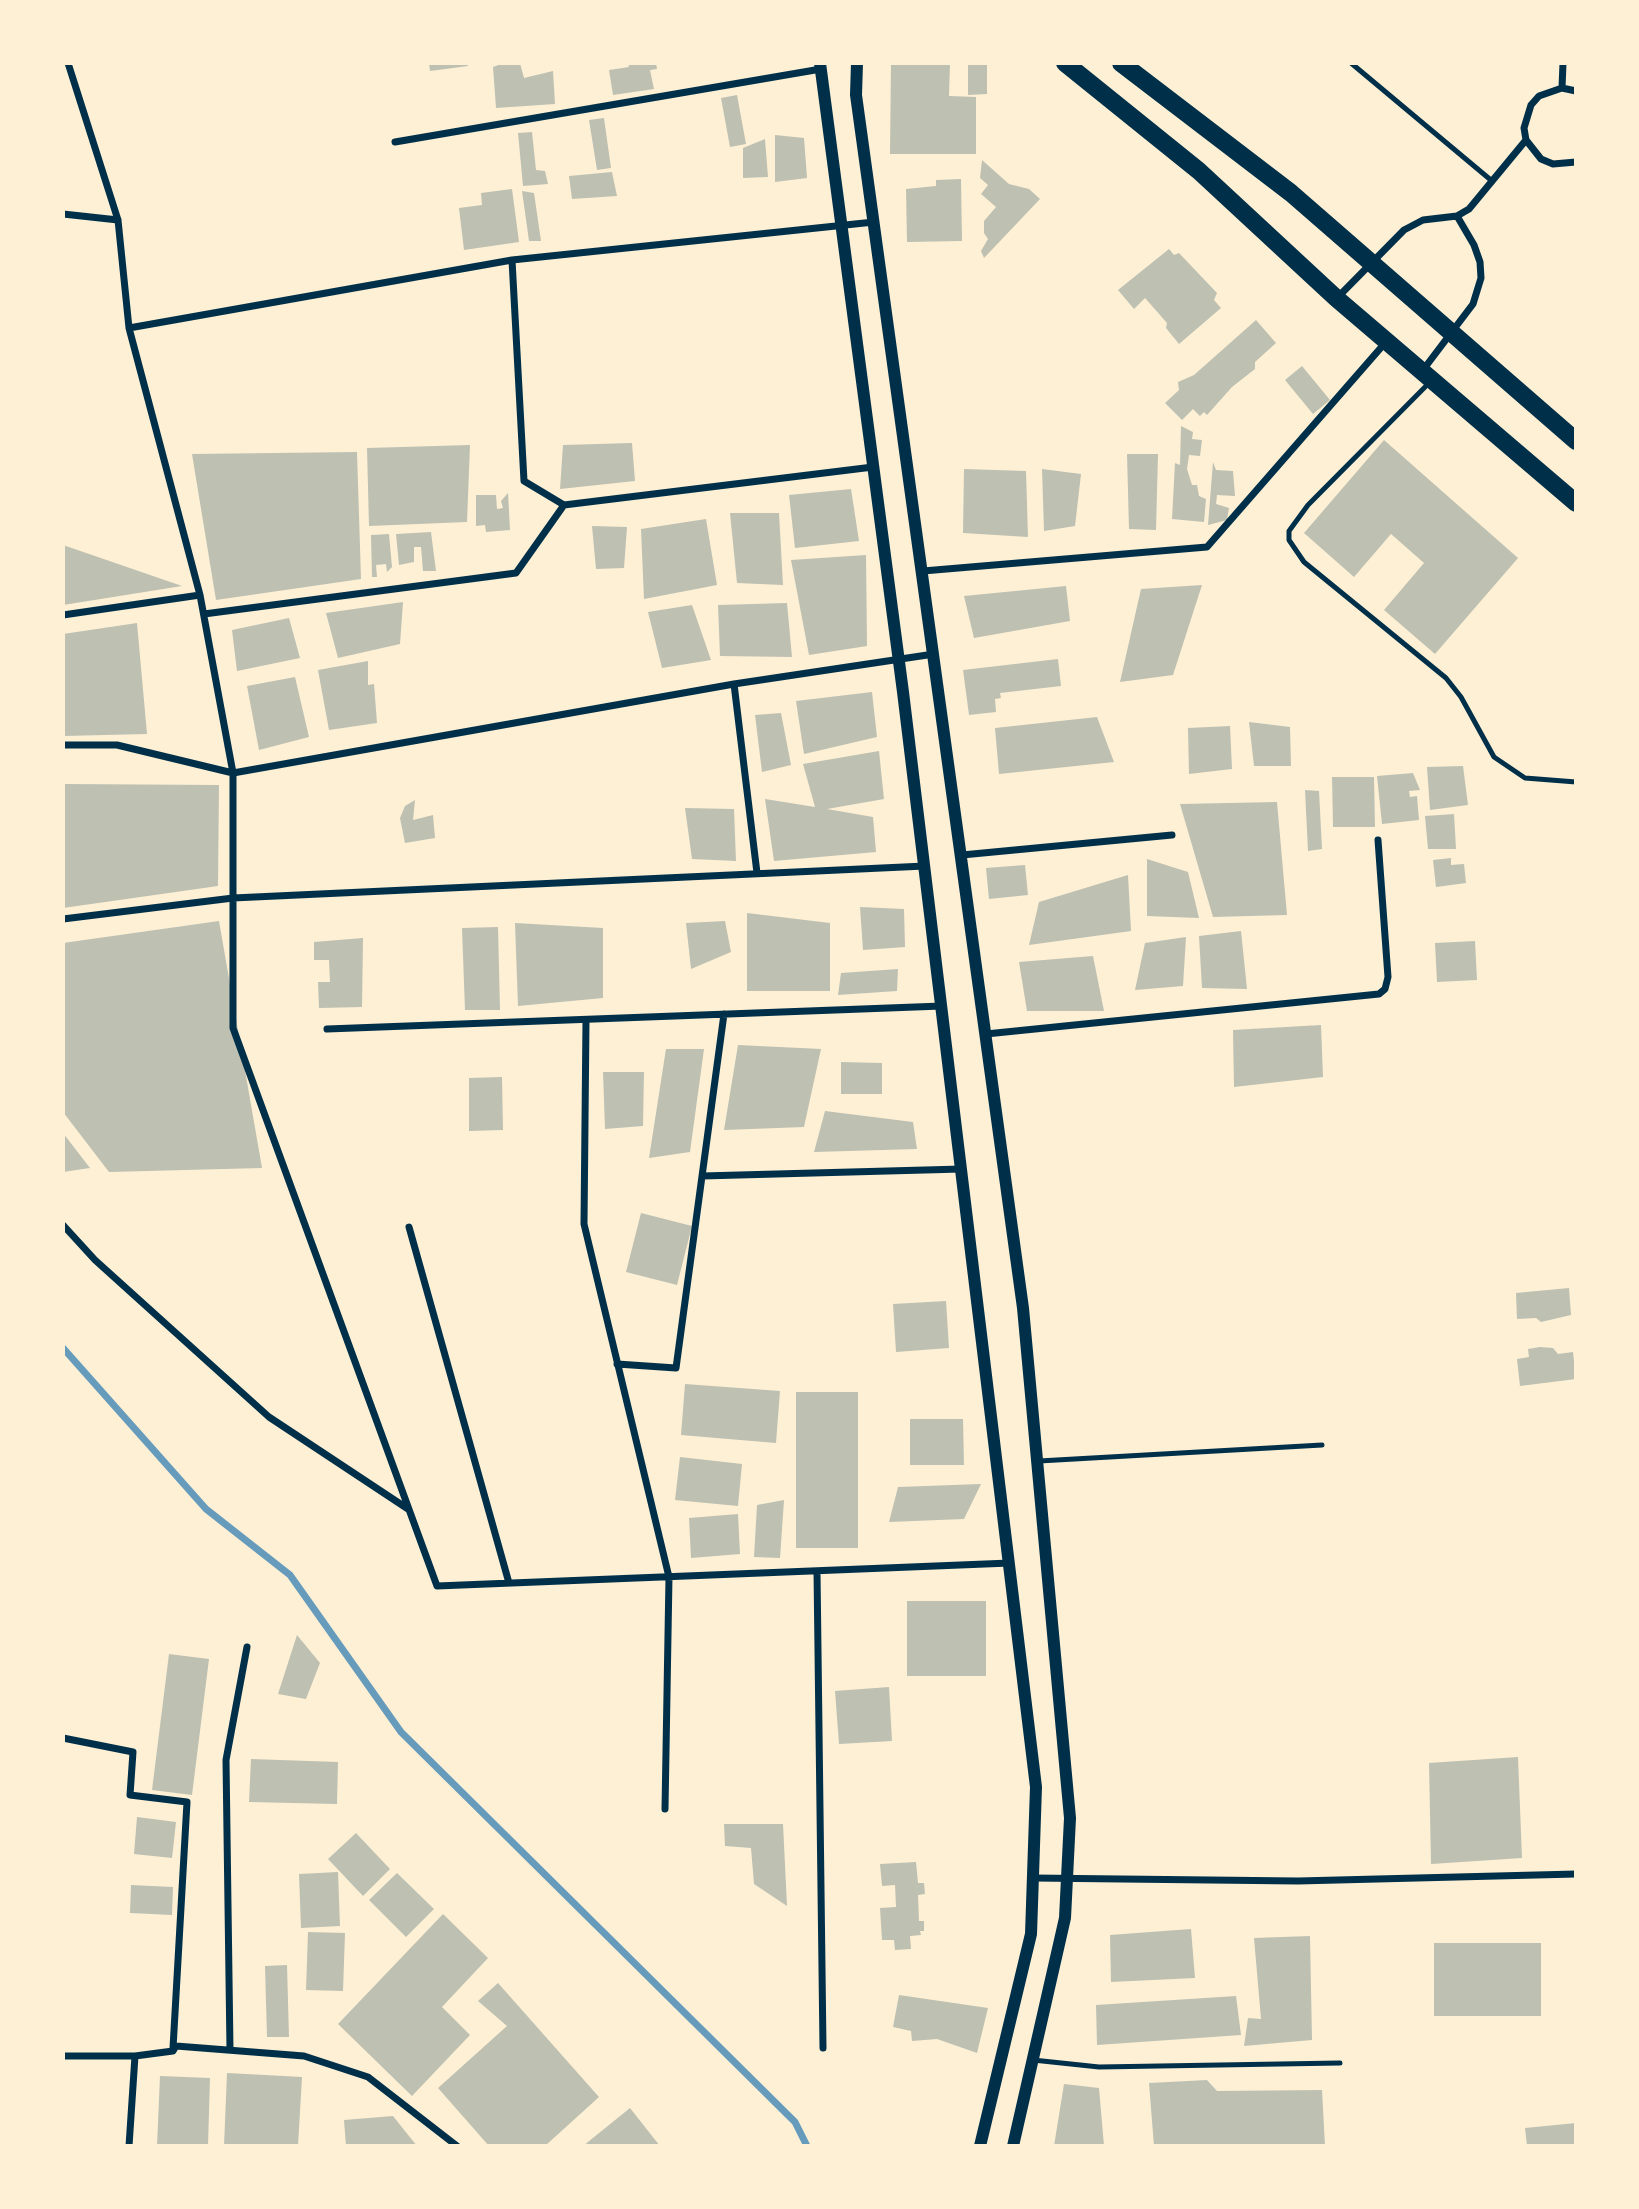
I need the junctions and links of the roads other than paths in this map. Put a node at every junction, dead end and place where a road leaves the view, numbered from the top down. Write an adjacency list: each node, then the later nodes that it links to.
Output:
1 (68, 63): 16 (street)
2 (857, 63): 17 (street)
3 (1065, 63): 21 (main road)
4 (1121, 63): 20 (main road)
5 (1351, 63): 13 (lane)
6 (1563, 63): 8 (street)
7 (821, 66): 11 (street); 18 (street)
8 (1562, 88): 9 (street); 10 (street)
9 (1576, 91)
10 (1526, 140): 12 (street); 13 (street)
11 (395, 142)
12 (1576, 162)
13 (1492, 181): 15 (street)
14 (63, 214): 16 (street)
15 (1457, 216): 20 (street); 23 (street)
16 (118, 220): 22 (street)
17 (874, 222): 18 (street); 30 (street)
18 (842, 225): 19 (street); 27 (street)
19 (512, 260): 22 (street); 29 (street)
20 (1371, 262): 21 (street); 23 (main road)
21 (1336, 298): 24 (main road)
22 (129, 328): 31 (street)
23 (1452, 333): 25 (street); 26 (main road)
24 (1387, 341): 25 (main road); 30 (street)
25 (1427, 376): 28 (main road); 39 (lane)
26 (1576, 441)
27 (873, 467): 29 (street); 35 (street)
28 (1576, 503)
29 (564, 505): 32 (street)
30 (923, 571): 34 (street)
31 (200, 595): 32 (street); 33 (street)
32 (204, 614): 38 (street)
33 (63, 615)
34 (935, 654): 35 (street); 42 (street)
35 (899, 660): 36 (street); 43 (street)
36 (734, 684): 38 (street); 44 (street)
37 (63, 745): 38 (street)
38 (233, 773): 45 (street)
39 (1576, 782)
40 (1172, 835): 42 (street)
41 (1378, 840): 51 (street)
42 (962, 855): 51 (street)
43 (925, 866): 44 (street); 47 (street)
44 (757, 873): 45 (street)
45 (233, 898): 46 (street); 59 (street)
46 (63, 919)
47 (942, 1006): 48 (street); 52 (street)
48 (724, 1014): 49 (street); 53 (street)
49 (586, 1020): 50 (street); 56 (street)
50 (327, 1029)
51 (986, 1034): 58 (street)
52 (962, 1168): 53 (street); 60 (street)
53 (702, 1176): 56 (street)
54 (63, 1225): 59 (street)
55 (409, 1227): 63 (street)
56 (617, 1364): 62 (street)
57 (1322, 1446): 58 (lane)
58 (1037, 1461): 69 (street)
59 (409, 1509): 63 (street)
60 (1010, 1563): 61 (street); 68 (street)
61 (817, 1571): 62 (street); 70 (street)
62 (669, 1577): 63 (street); 66 (street)
63 (509, 1583)
64 (247, 1647): 72 (street)
65 (63, 1738): 71 (street)
66 (665, 1809)
67 (1576, 1874): 69 (street)
68 (1033, 1878): 69 (street); 79 (street)
69 (1067, 1879): 75 (street)
70 (823, 2048)
71 (173, 2050): 72 (street); 74 (street)
72 (230, 2050): 78 (street)
73 (63, 2056): 74 (street)
74 (135, 2056): 77 (street)
75 (1033, 2060): 76 (lane); 80 (street)
76 (1339, 2063)
77 (129, 2146)
78 (457, 2146)
79 (980, 2146)
80 (1013, 2146)

